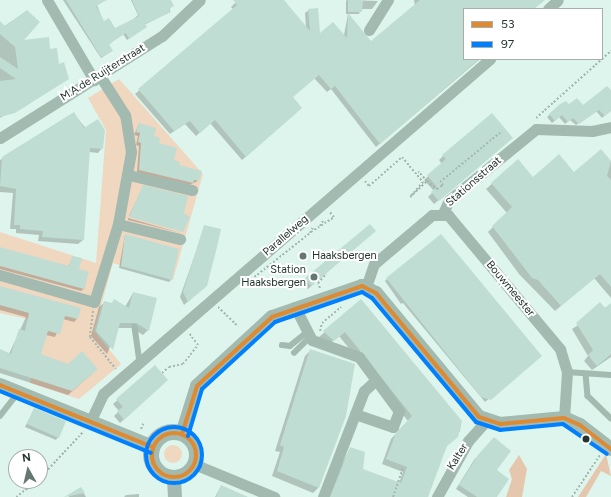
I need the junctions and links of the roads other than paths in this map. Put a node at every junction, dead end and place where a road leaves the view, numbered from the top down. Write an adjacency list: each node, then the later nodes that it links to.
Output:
1 (47, 0): 6 (street)
2 (388, 0): 4 (street)
3 (195, 2): 6 (street, M.A.de Ruijterstraat)
4 (369, 30)
5 (489, 60): 21 (street, Parallelweg)
6 (97, 78): 8 (street, M.A.de Ruijterstraat); 9 (street)
7 (611, 127): 11 (street, Stationsstraat)
8 (0, 138)
9 (129, 175): 10 (street); 12 (street)
10 (192, 190)
11 (442, 213): 15 (street, Stationsstraat); 22 (street, Bouwmeester)
12 (118, 224): 13 (street); 14 (street)
13 (180, 239)
14 (0, 275)
15 (366, 287): 16 (street); 33 (street)
16 (295, 307): 18 (street); 34 (street)
17 (135, 327): 21 (lane)
18 (308, 335): 19 (lane); 20 (lane); 25 (street)
19 (282, 345)
20 (294, 353)
21 (140, 362): 32 (street, Parallelweg)
22 (567, 372): 23 (lane); 30 (street, Bouwmeester)
23 (586, 374): 24 (lane); 31 (lane)
24 (611, 375)
25 (376, 380): 28 (street); 28 (street)
26 (0, 385): 27 (street)
27 (17, 394): 29 (lane); 32 (street)
28 (355, 414): 41 (street)
29 (0, 416)
30 (564, 418): 33 (street); 36 (street)
31 (611, 418)
32 (91, 420): 35 (street)
33 (486, 421): 42 (street, Kalter)
34 (182, 431): 35 (street); 37 (street)
35 (150, 445): 38 (street)
36 (608, 447)
37 (197, 465): 38 (street); 40 (street)
38 (174, 480): 39 (street)
39 (175, 497)
40 (274, 497)
41 (323, 497)
42 (437, 497)

